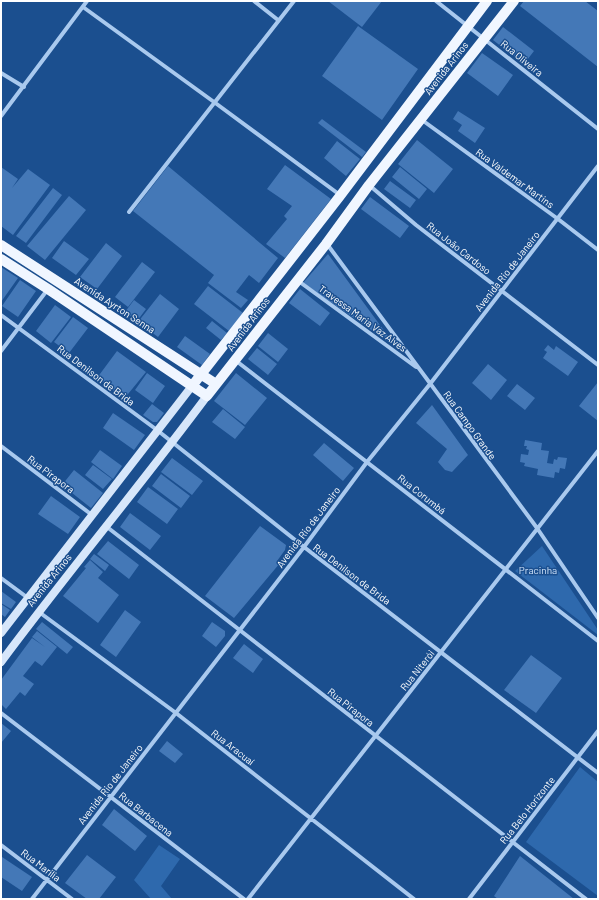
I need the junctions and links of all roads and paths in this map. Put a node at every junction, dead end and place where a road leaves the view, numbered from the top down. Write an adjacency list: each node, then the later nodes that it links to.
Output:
1 (87, 1): 7 (street)
2 (254, 1): 8 (street)
3 (294, 1): 8 (street)
4 (436, 1): 9 (street, Rua Oliveira)
5 (487, 1): 9 (main road, Avenida Arinos)
6 (514, 1): 10 (main road, Avenida Arinos)
7 (82, 7): 12 (street); 13 (street)
8 (278, 20): 13 (street)
9 (468, 26): 10 (street, Rua Oliveira); 19 (main road, Avenida Arinos)
10 (485, 38): 15 (main road, Avenida Arinos); 16 (street, Rua Oliveira)
11 (1, 73): 12 (street)
12 (24, 87): 14 (street)
13 (214, 102): 19 (street); 20 (street)
14 (1, 116)
15 (422, 120): 18 (main road, Avenida Arinos); 21 (street, Rua Valdemar Martins)
16 (598, 129)
17 (598, 166): 21 (street, Avenida Rio de Janeiro)
18 (369, 186): 22 (main road, Avenida Arinos); 29 (street, Rua João Cardoso)
19 (340, 196): 38 (main road, Avenida Arinos)
20 (129, 212)
21 (558, 219): 24 (street, Rua Valdemar Martins); 29 (street, Avenida Rio de Janeiro)
22 (326, 244): 27 (main road, Avenida Arinos); 37 (street, Rua Campo Grande)
23 (1, 245): 26 (main road, Avenida Ayrton Senna)
24 (598, 250)
25 (1, 259): 28 (main road)
26 (55, 280): 28 (street); 32 (main road, Avenida Ayrton Senna)
27 (297, 280): 35 (main road, Avenida Arinos); 37 (street, Travessa Maria Vaz Alves)
28 (48, 289): 31 (street); 33 (main road)
29 (502, 290): 36 (street, Rua João Cardoso); 40 (street, Avenida Rio de Janeiro)
30 (1, 315): 31 (street, Rua Denilson de Brida)
31 (18, 328): 34 (street); 43 (street, Rua Denilson de Brida)
32 (141, 336): 33 (main road); 38 (main road, Avenida Ayrton Senna)
33 (134, 347): 41 (main road)
34 (1, 351)
35 (236, 360): 39 (main road, Avenida Arinos); 47 (street, Rua Corumbá)
36 (598, 365)
37 (419, 370): 40 (street, Rua Campo Grande)
38 (201, 374): 39 (main road, Avenida Ayrton Senna); 41 (main road, Avenida Arinos)
39 (216, 384): 42 (main road, Avenida Arinos)
40 (430, 384): 47 (street, Avenida Rio de Janeiro); 50 (street, Rua Campo Grande)
41 (192, 386): 42 (main road); 43 (main road, Avenida Arinos)
42 (207, 396): 44 (main road, Avenida Arinos)
43 (157, 430): 44 (street, Rua Denilson de Brida); 48 (main road, Avenida Arinos)
44 (172, 442): 49 (main road, Avenida Arinos); 51 (street, Rua Denilson de Brida)
45 (1, 446): 48 (street, Rua Pirapora)
46 (598, 450): 50 (street, Rua Niterói)
47 (368, 462): 51 (street, Avenida Rio de Janeiro); 52 (street, Rua Corumbá)
48 (92, 515): 54 (main road, Avenida Arinos)
49 (107, 527): 55 (main road, Avenida Arinos); 57 (street, Rua Pirapora)
50 (537, 528): 52 (street, Rua Niterói); 56 (street, Rua Campo Grande)
51 (304, 547): 57 (street, Avenida Rio de Janeiro); 60 (street, Rua Denilson de Brida)
52 (505, 569): 59 (street, Rua Corumbá); 60 (street, Rua Niterói)
53 (1, 578): 54 (street)
54 (28, 598): 58 (main road, Avenida Arinos)
55 (39, 612): 61 (main road, Avenida Arinos); 63 (street, Rua Aracuaí)
56 (598, 618)
57 (239, 631): 63 (street, Avenida Rio de Janeiro); 65 (street, Rua Pirapora)
58 (1, 633)
59 (598, 641)
60 (441, 652): 65 (street, Rua Niterói); 66 (street, Rua Denilson de Brida)
61 (1, 662)
62 (1, 713): 68 (street, Rua Barbacena)
63 (176, 713): 68 (street, Avenida Rio de Janeiro); 69 (street, Rua Aracuaí)
64 (598, 731): 66 (street, Rua Belo Horizonte)
65 (376, 736): 69 (street, Rua Niterói); 70 (street, Rua Pirapora)
66 (578, 757): 67 (street, Rua Denilson de Brida); 70 (street, Rua Belo Horizonte)
67 (598, 773)
68 (111, 797): 72 (street, Avenida Rio de Janeiro); 75 (street, Rua Barbacena)
69 (311, 818): 76 (street, Rua Niterói); 77 (street, Rua Aracuaí)
70 (512, 843): 78 (street, Rua Belo Horizonte); 79 (street, Rua Pirapora)
71 (1, 844): 72 (street, Rua Marília)
72 (47, 880): 73 (street, Avenida Rio de Janeiro); 74 (street, Rua Marília)
73 (32, 899)
74 (72, 899)
75 (244, 899)
76 (248, 899)
77 (414, 899)
78 (469, 899)
79 (586, 899)

